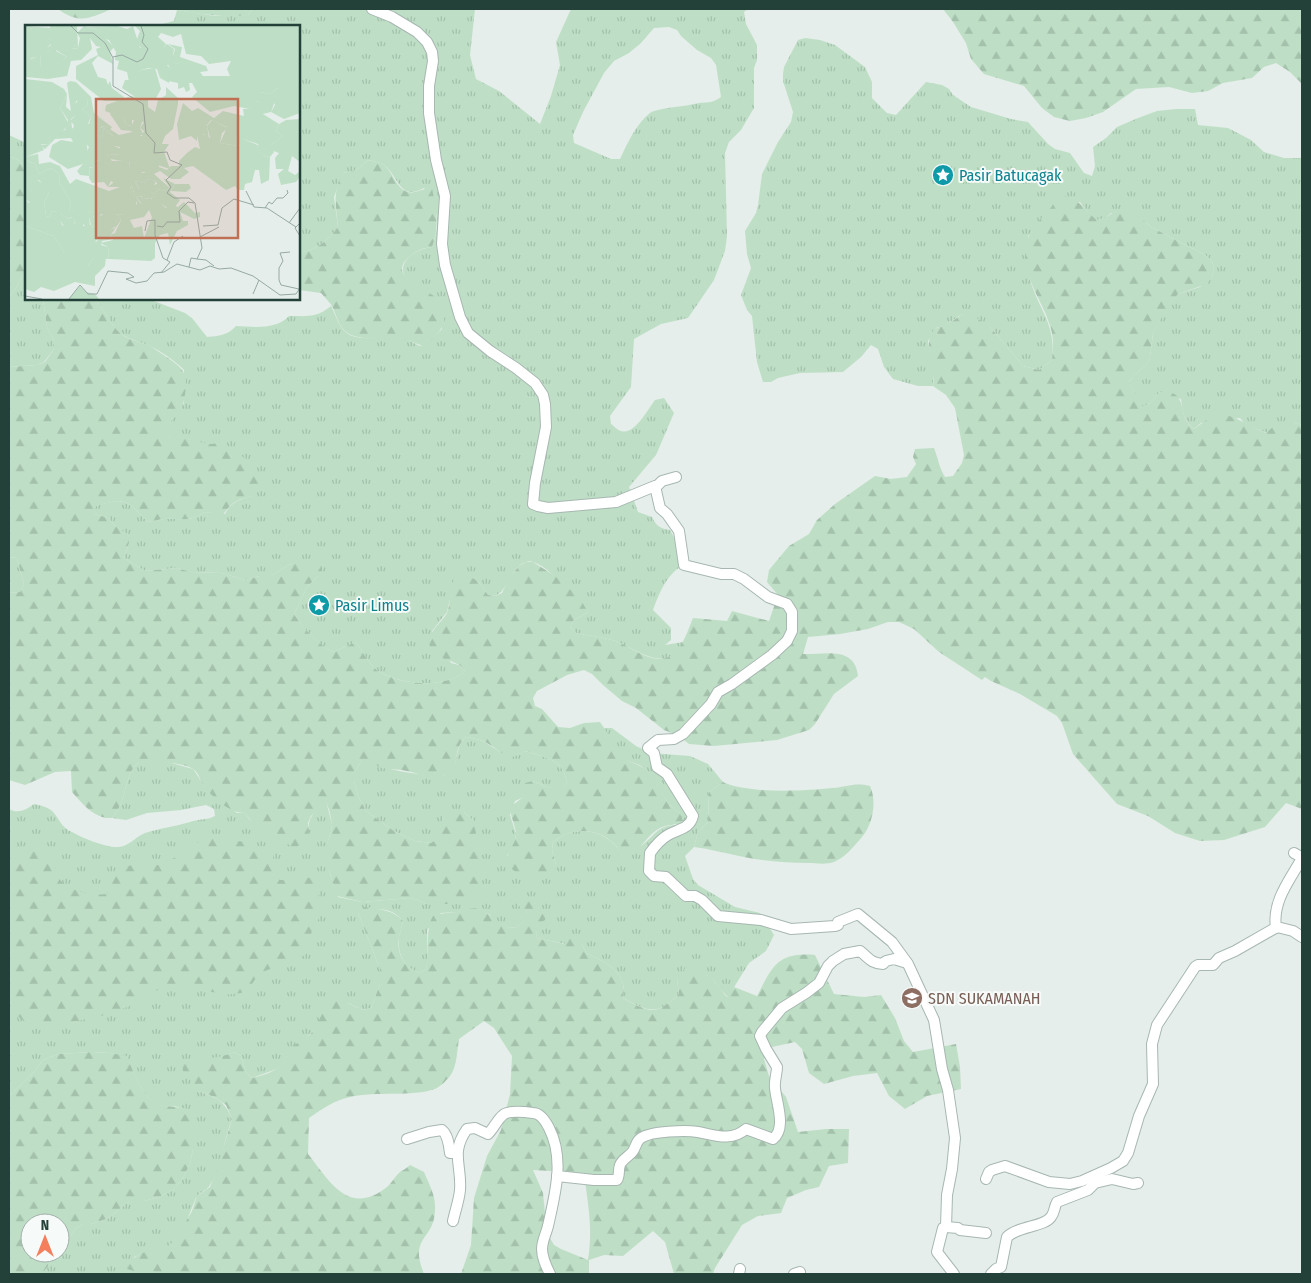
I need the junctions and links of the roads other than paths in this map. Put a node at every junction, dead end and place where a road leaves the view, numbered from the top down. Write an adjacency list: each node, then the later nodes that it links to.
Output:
1 (372, 9): 3 (street)
2 (676, 477): 3 (street)
3 (656, 487): 7 (street)
4 (1294, 853): 5 (street)
5 (1276, 928): 6 (street); 11 (street)
6 (1302, 937)
7 (908, 964): 10 (street); 14 (street)
8 (407, 1139): 9 (street)
9 (457, 1153): 10 (street); 13 (street)
10 (557, 1176): 16 (street)
11 (986, 1179)
12 (1138, 1183): 18 (street)
13 (453, 1222)
14 (946, 1227): 15 (street); 17 (street)
15 (986, 1233)
16 (550, 1274)
17 (954, 1274)
18 (991, 1274)

